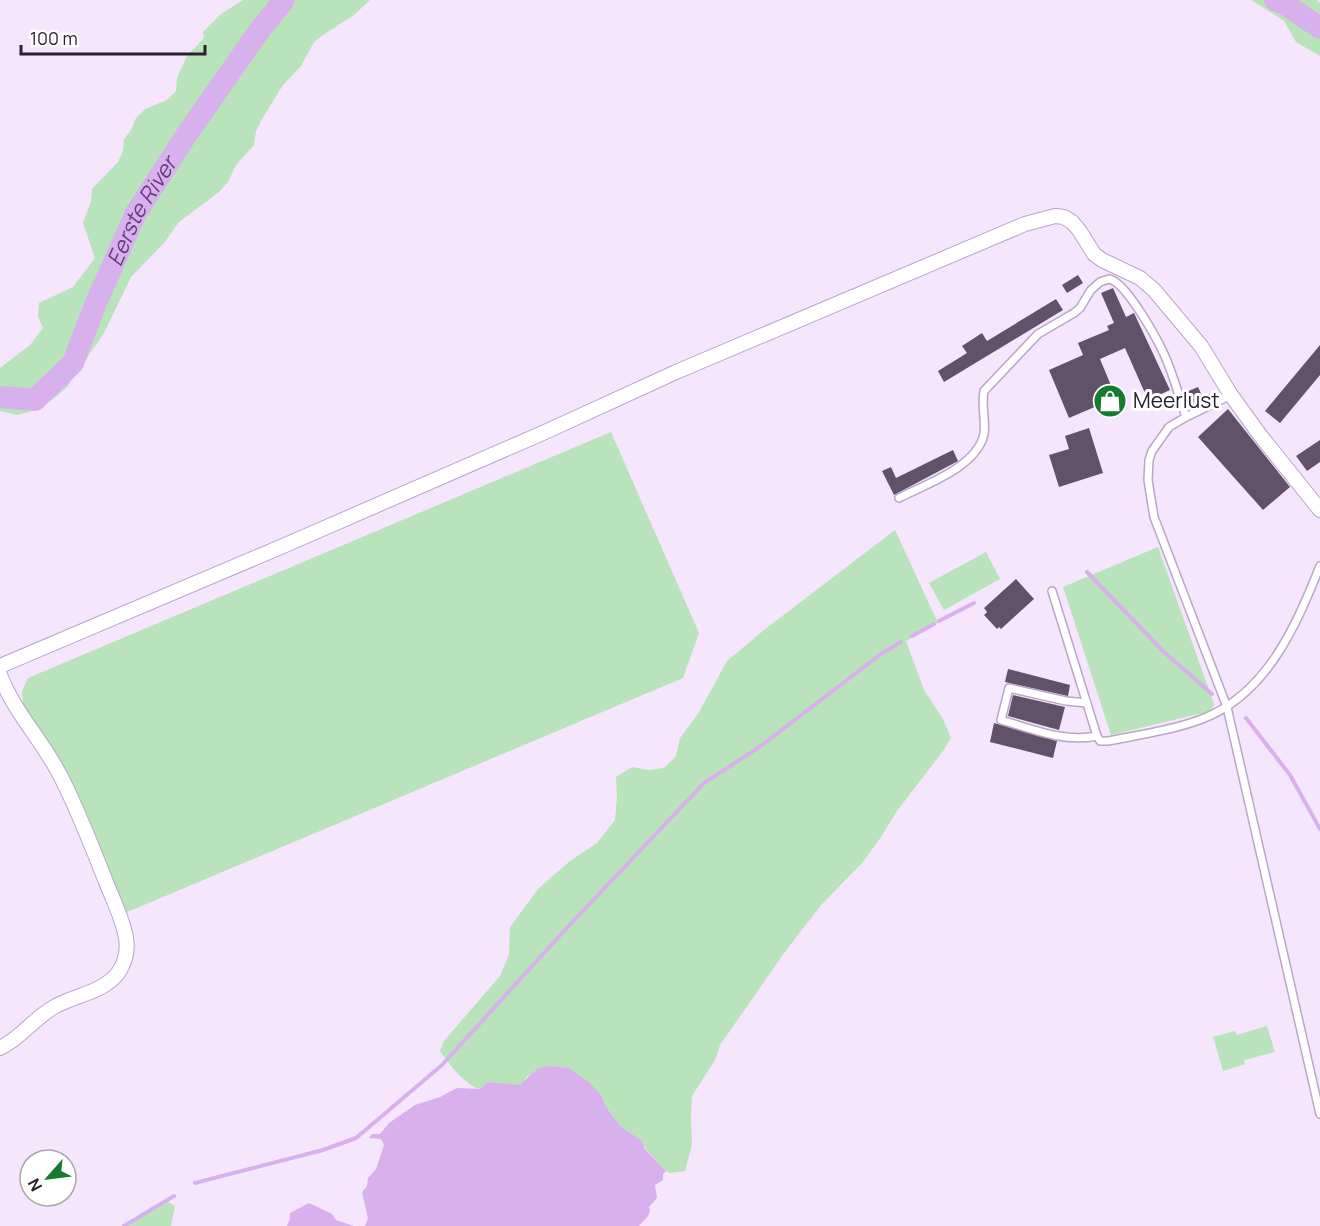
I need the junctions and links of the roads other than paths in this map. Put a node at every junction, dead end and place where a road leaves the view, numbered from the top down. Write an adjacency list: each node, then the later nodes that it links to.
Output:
1 (1232, 395): 2 (lane); 4 (street); 7 (street)
2 (1186, 417): 3 (lane); 10 (lane)
3 (899, 498)
4 (1320, 510)
5 (1320, 566): 10 (lane)
6 (1052, 591): 9 (lane)
7 (0, 666)
8 (0, 675): 12 (street)
9 (1087, 703): 11 (lane); 11 (lane)
10 (1227, 707): 11 (lane); 13 (lane)
11 (1097, 736)
12 (0, 1048)
13 (1320, 1114)

